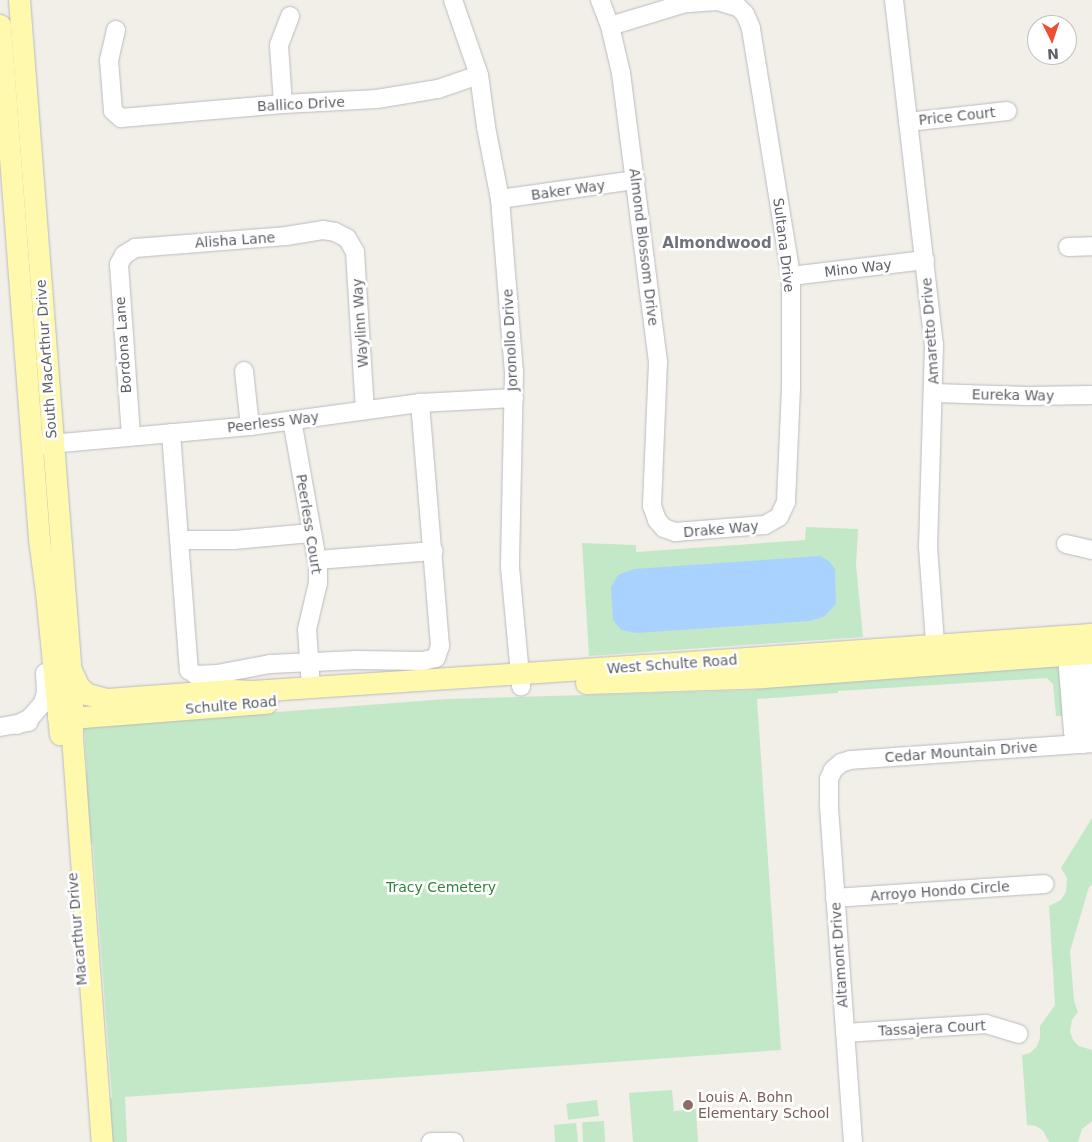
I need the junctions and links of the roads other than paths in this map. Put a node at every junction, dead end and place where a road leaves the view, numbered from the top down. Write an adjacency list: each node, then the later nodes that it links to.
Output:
1 (19, 0): 21 (main road, South MacArthur Drive)
2 (453, 0): 9 (street, Joronollo Drive)
3 (600, 0): 7 (street, Almond Blossom Drive)
4 (894, 0): 12 (street, Amaretto Drive)
5 (290, 16): 10 (street)
6 (0, 25): 13 (main road, South MacArthur Drive)
7 (610, 26): 14 (street, Almond Blossom Drive); 22 (street, Sultana Drive)
8 (116, 30): 10 (street, Ballico Drive)
9 (479, 76): 10 (street, Ballico Drive); 15 (street, Joronollo Drive)
10 (283, 104)
11 (1007, 111): 12 (street, Price Court)
12 (908, 122): 20 (street, Amaretto Drive)
13 (6, 172): 21 (street); 33 (main road, South MacArthur Drive)
14 (636, 180): 15 (street, Baker Way); 34 (street, Almond Blossom Drive)
15 (500, 199): 26 (street, Joronollo Drive)
16 (346, 238): 19 (street, Alisha Lane); 28 (street, Waylinn Way)
17 (1092, 246): 18 (street)
18 (1068, 247)
19 (124, 255): 32 (street, Bordona Lane)
20 (925, 260): 22 (street, Mino Way); 24 (street, Amaretto Drive)
21 (39, 262): 33 (main road, South MacArthur Drive)
22 (791, 276): 35 (street, Sultana Drive)
23 (244, 371): 30 (street)
24 (934, 393): 25 (street, Eureka Way); 44 (street, Amaretto Drive)
25 (1092, 395)
26 (514, 398): 27 (street, Peerless Way); 47 (street, Joronollo Drive)
27 (420, 403): 28 (street, Peerless Way); 40 (street)
28 (365, 410): 29 (street, Peerless Way)
29 (292, 420): 30 (street, Peerless Way); 36 (street, Peerless Court)
30 (250, 426): 31 (street, Peerless Way)
31 (171, 433): 32 (street, Peerless Way); 37 (street)
32 (130, 436): 33 (street, Peerless Way)
33 (42, 445): 42 (main road, South MacArthur Drive); 46 (main road, South MacArthur Drive)
34 (652, 498): 35 (street, Drake Way)
35 (779, 517)
36 (311, 533): 37 (street); 41 (street, Peerless Court)
37 (180, 540): 45 (street)
38 (1066, 544): 39 (street)
39 (1092, 550)
40 (434, 551): 41 (street); 45 (street)
41 (317, 560): 45 (street, Peerless Court)
42 (48, 614): 51 (main road, South MacArthur Drive); 52 (street)
43 (1081, 646): 44 (main road, West Schulte Road); 54 (street)
44 (936, 655): 47 (main road, West Schulte Road)
45 (308, 663): 48 (street, Peerless Court)
46 (70, 664): 49 (main road); 51 (main road, South MacArthur Drive)
47 (521, 680): 48 (main road, West Schulte Road); 50 (main road, West Schulte Road)
48 (311, 687): 49 (main road, West Schulte Road)
49 (252, 691): 51 (main road, Schulte Road)
50 (404, 693): 51 (main road, Schulte Road)
51 (67, 715): 52 (street, Schulte Road); 60 (main road, Macarthur Drive); 61 (main road, Macarthur Drive)
52 (18, 724): 53 (street, Schulte Road)
53 (0, 727)
54 (1087, 744): 55 (street, Cedar Mountain Drive)
55 (833, 770): 57 (street, Altamont Drive)
56 (1045, 884): 57 (street, Arroyo Hondo Circle)
57 (835, 898): 58 (street, Altamont Drive)
58 (845, 1033): 59 (street, Tassajera Court); 64 (street, Altamont Drive)
59 (1018, 1034)
60 (96, 1142)
61 (102, 1142)
62 (431, 1142): 63 (street)
63 (454, 1142)
64 (853, 1142)

